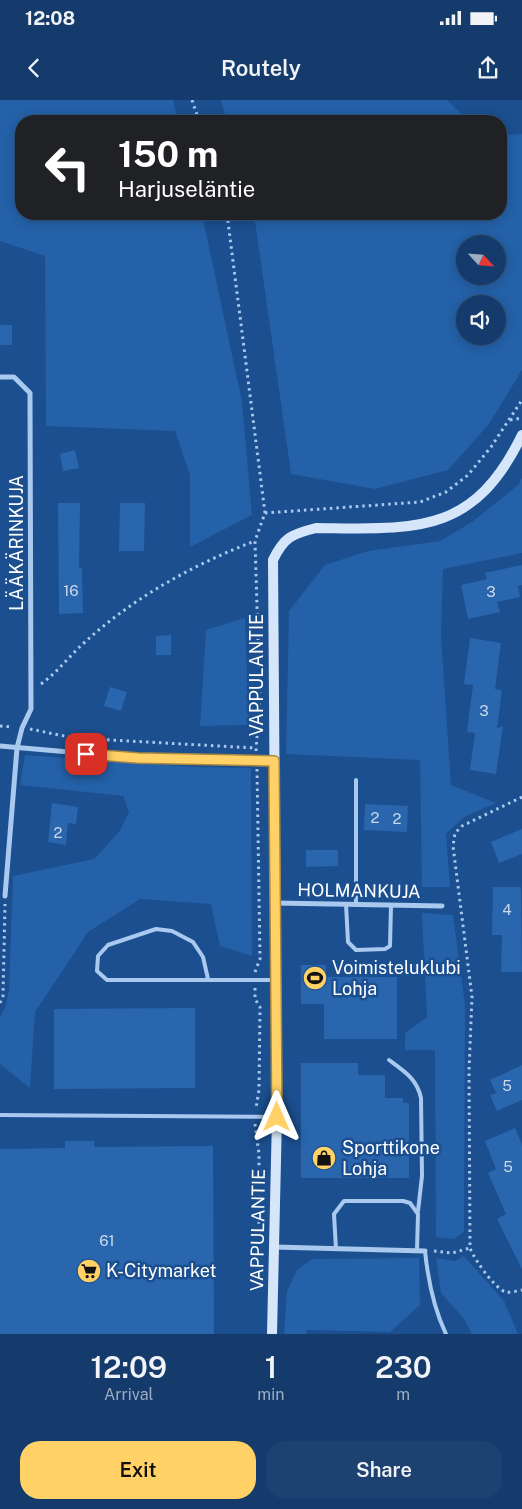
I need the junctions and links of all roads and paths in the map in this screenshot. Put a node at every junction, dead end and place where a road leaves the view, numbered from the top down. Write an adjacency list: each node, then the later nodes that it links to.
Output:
1 (192, 100): 2 (path)
2 (197, 115)
3 (228, 220): 9 (path)
4 (0, 376): 13 (street, LÄÄKÄRINKUJA)
5 (522, 400): 7 (path)
6 (522, 418): 7 (path)
7 (509, 420): 9 (path)
8 (522, 435): 19 (street, VAPPULANTIE)
9 (265, 513): 10 (path)
10 (255, 541): 11 (path); 13 (path)
11 (260, 678)
12 (260, 688): 18 (path)
13 (32, 690): 15 (street, LÄÄKÄRINKUJA)
14 (0, 726): 15 (path)
15 (22, 728): 17 (street, LÄÄKÄRINKUJA); 18 (path)
16 (0, 746): 17 (street)
17 (17, 748): 20 (street); 23 (street, LÄÄKÄRINKUJA)
18 (256, 748): 20 (path)
19 (274, 761): 20 (street); 24 (street, VAPPULANTIE)
20 (256, 762): 30 (path)
21 (356, 780): 26 (lane)
22 (522, 798): 39 (path)
23 (5, 896): 32 (path)
24 (276, 903): 25 (street, HOLMANKUJA); 31 (street, VAPPULANTIE)
25 (346, 904): 26 (street, HOLMANKUJA); 27 (lane)
26 (356, 905): 27 (street, HOLMANKUJA)
27 (391, 905): 28 (street, HOLMANKUJA)
28 (442, 906)
29 (208, 979): 29 (lane); 30 (lane)
30 (255, 980): 31 (lane); 35 (path)
31 (276, 980): 36 (street, VAPPULANTIE)
32 (0, 1003)
33 (389, 1060): 37 (lane)
34 (0, 1115): 35 (lane)
35 (254, 1117): 36 (lane); 43 (path)
36 (277, 1117): 38 (street, VAPPULANTIE)
37 (418, 1214): 40 (lane); 41 (lane)
38 (273, 1247): 40 (street); 45 (street, VAPPULANTIE)
39 (470, 1248): 42 (path); 44 (path)
40 (336, 1249): 41 (street)
41 (418, 1250): 42 (street)
42 (425, 1251): 46 (lane)
43 (259, 1264)
44 (522, 1290)
45 (272, 1334)
46 (446, 1334)

